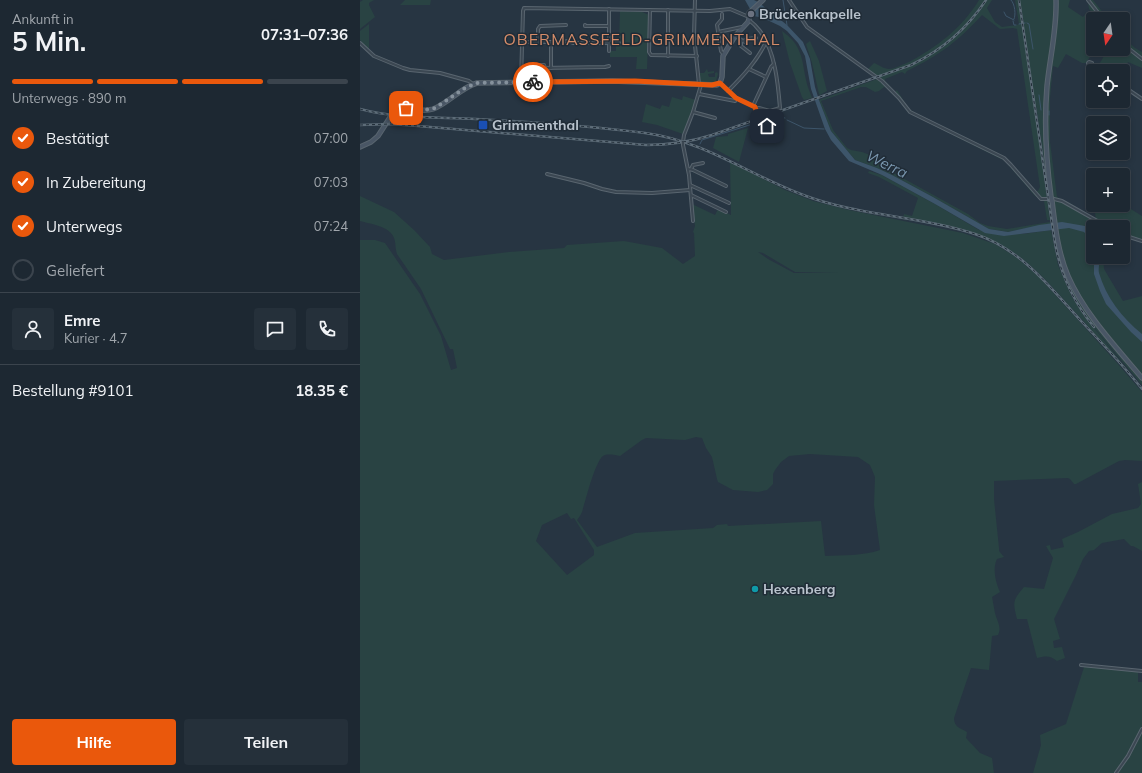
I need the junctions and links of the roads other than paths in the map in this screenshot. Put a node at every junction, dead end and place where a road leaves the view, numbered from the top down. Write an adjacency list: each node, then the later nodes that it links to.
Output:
1 (695, 0): 9 (street)
2 (764, 0): 12 (main road)
3 (789, 0): 64 (street)
4 (1056, 0): 64 (main road)
5 (1088, 0): 10 (street)
6 (609, 9): 7 (street); 15 (street); 21 (street)
7 (650, 10): 8 (street); 33 (street)
8 (668, 10): 9 (street); 33 (street)
9 (695, 11): 12 (street); 34 (street)
10 (1097, 12)
11 (722, 14): 17 (street)
12 (749, 19): 16 (main road); 24 (street)
13 (566, 25): 22 (street)
14 (585, 25): 15 (street)
15 (609, 26): 26 (street)
16 (743, 28): 17 (street); 18 (main road)
17 (718, 32): 32 (street)
18 (735, 36): 20 (street); 32 (main road)
19 (756, 38): 20 (street)
20 (742, 41): 28 (street); 31 (street)
21 (522, 42): 22 (street); 42 (street)
22 (538, 42): 23 (street)
23 (551, 42): 26 (street); 39 (street)
24 (766, 42): 36 (street); 40 (street)
25 (360, 43): 44 (street)
26 (609, 43): 27 (street); 29 (street)
27 (619, 43)
28 (747, 43)
29 (609, 51)
30 (1130, 51): 35 (street)
31 (750, 53)
32 (724, 55): 43 (main road)
33 (668, 56): 34 (street)
34 (697, 56): 45 (street)
35 (1142, 58)
36 (774, 64): 41 (street); 52 (street)
37 (609, 66): 39 (street)
38 (545, 68): 39 (street)
39 (551, 68)
40 (749, 69): 41 (street); 46 (street)
41 (766, 77): 51 (street)
42 (521, 82): 44 (main road); 45 (main road)
43 (720, 83): 45 (main road); 46 (street)
44 (473, 84): 56 (main road)
45 (700, 84): 48 (street)
46 (728, 91): 49 (street)
47 (1130, 91): 50 (street)
48 (699, 94): 49 (street); 53 (street)
49 (736, 98): 51 (street)
50 (1142, 99)
51 (753, 106): 52 (street)
52 (756, 109): 55 (street)
53 (694, 112): 54 (street); 58 (street)
54 (715, 118)
55 (767, 126)
56 (360, 147)
57 (703, 163): 58 (street)
58 (689, 169): 60 (street); 61 (street)
59 (548, 174): 62 (street)
60 (690, 185): 62 (street); 65 (street)
61 (726, 186)
62 (690, 190): 63 (street)
63 (691, 195): 66 (street); 68 (street)
64 (1052, 199): 67 (street); 71 (main road)
65 (729, 204)
66 (726, 212)
67 (1096, 220)
68 (693, 221)
69 (1130, 237): 70 (street)
70 (1142, 241)
71 (1142, 378)
72 (1081, 665): 73 (street)
73 (1142, 671)
74 (1142, 729): 75 (street)
75 (1116, 773)

